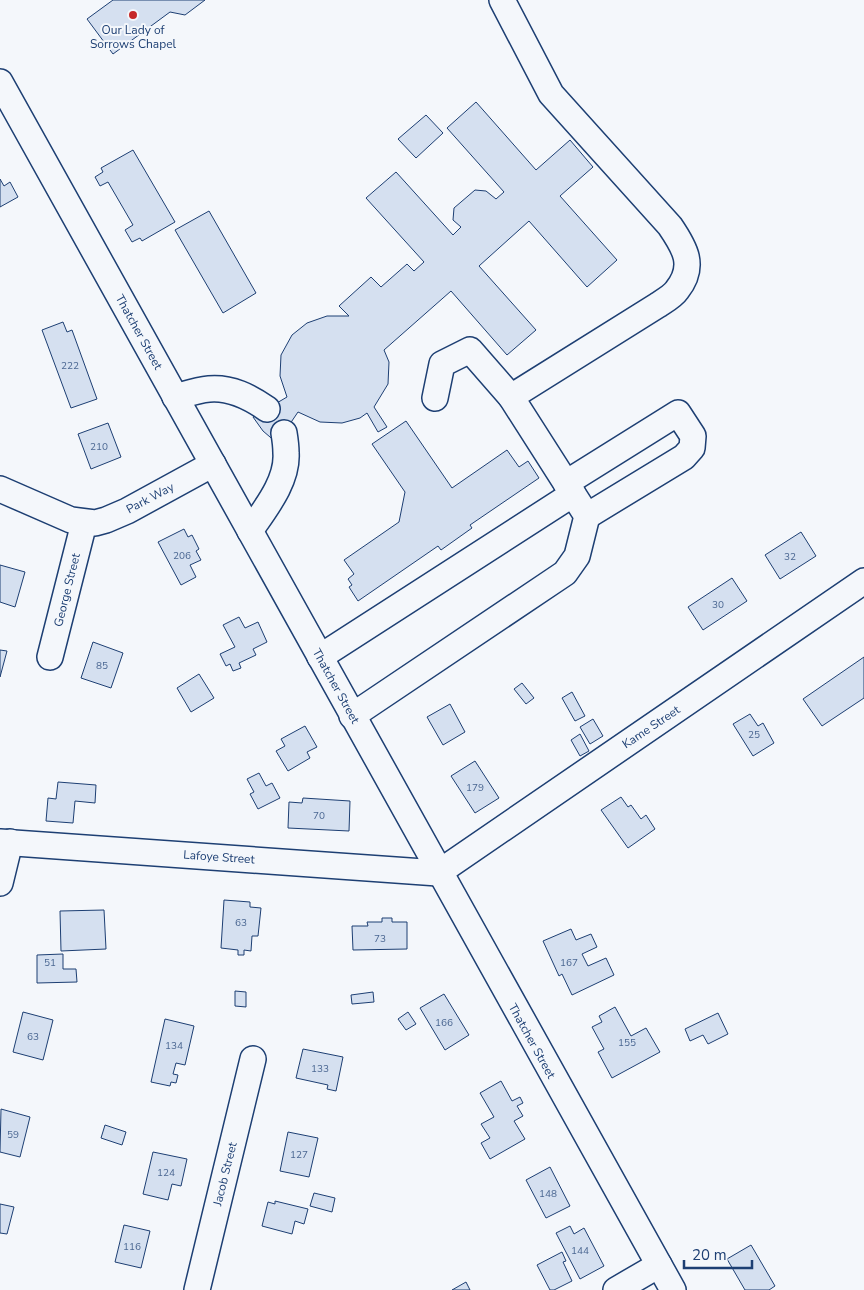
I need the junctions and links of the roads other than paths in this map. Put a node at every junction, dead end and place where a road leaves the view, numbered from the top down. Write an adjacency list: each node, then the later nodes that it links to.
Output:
1 (502, 0): 3 (street)
2 (0, 82): 4 (street, Thatcher Street)
3 (511, 396): 5 (street); 9 (street)
4 (175, 397): 6 (street); 8 (street, Thatcher Street)
5 (435, 398)
6 (267, 409)
7 (284, 433): 13 (street)
8 (213, 464): 12 (street, Park Way); 13 (street, Thatcher Street)
9 (569, 488): 11 (street); 11 (street); 16 (street)
10 (0, 489): 12 (street)
11 (587, 516): 17 (street)
12 (84, 523): 15 (street, George Street)
13 (250, 531): 16 (street, Thatcher Street)
14 (864, 581): 19 (street, Kame Street)
15 (50, 657)
16 (320, 658): 17 (street, Thatcher Street)
17 (352, 716): 19 (street, Thatcher Street)
18 (5, 842): 19 (street, Lafoye Street); 20 (street)
19 (438, 873): 22 (street, Thatcher Street)
20 (0, 883)
21 (253, 1059): 23 (street, Jacob Street)
22 (659, 1265): 24 (street); 25 (street, Thatcher Street)
23 (196, 1290)
24 (616, 1290)
25 (673, 1290)

